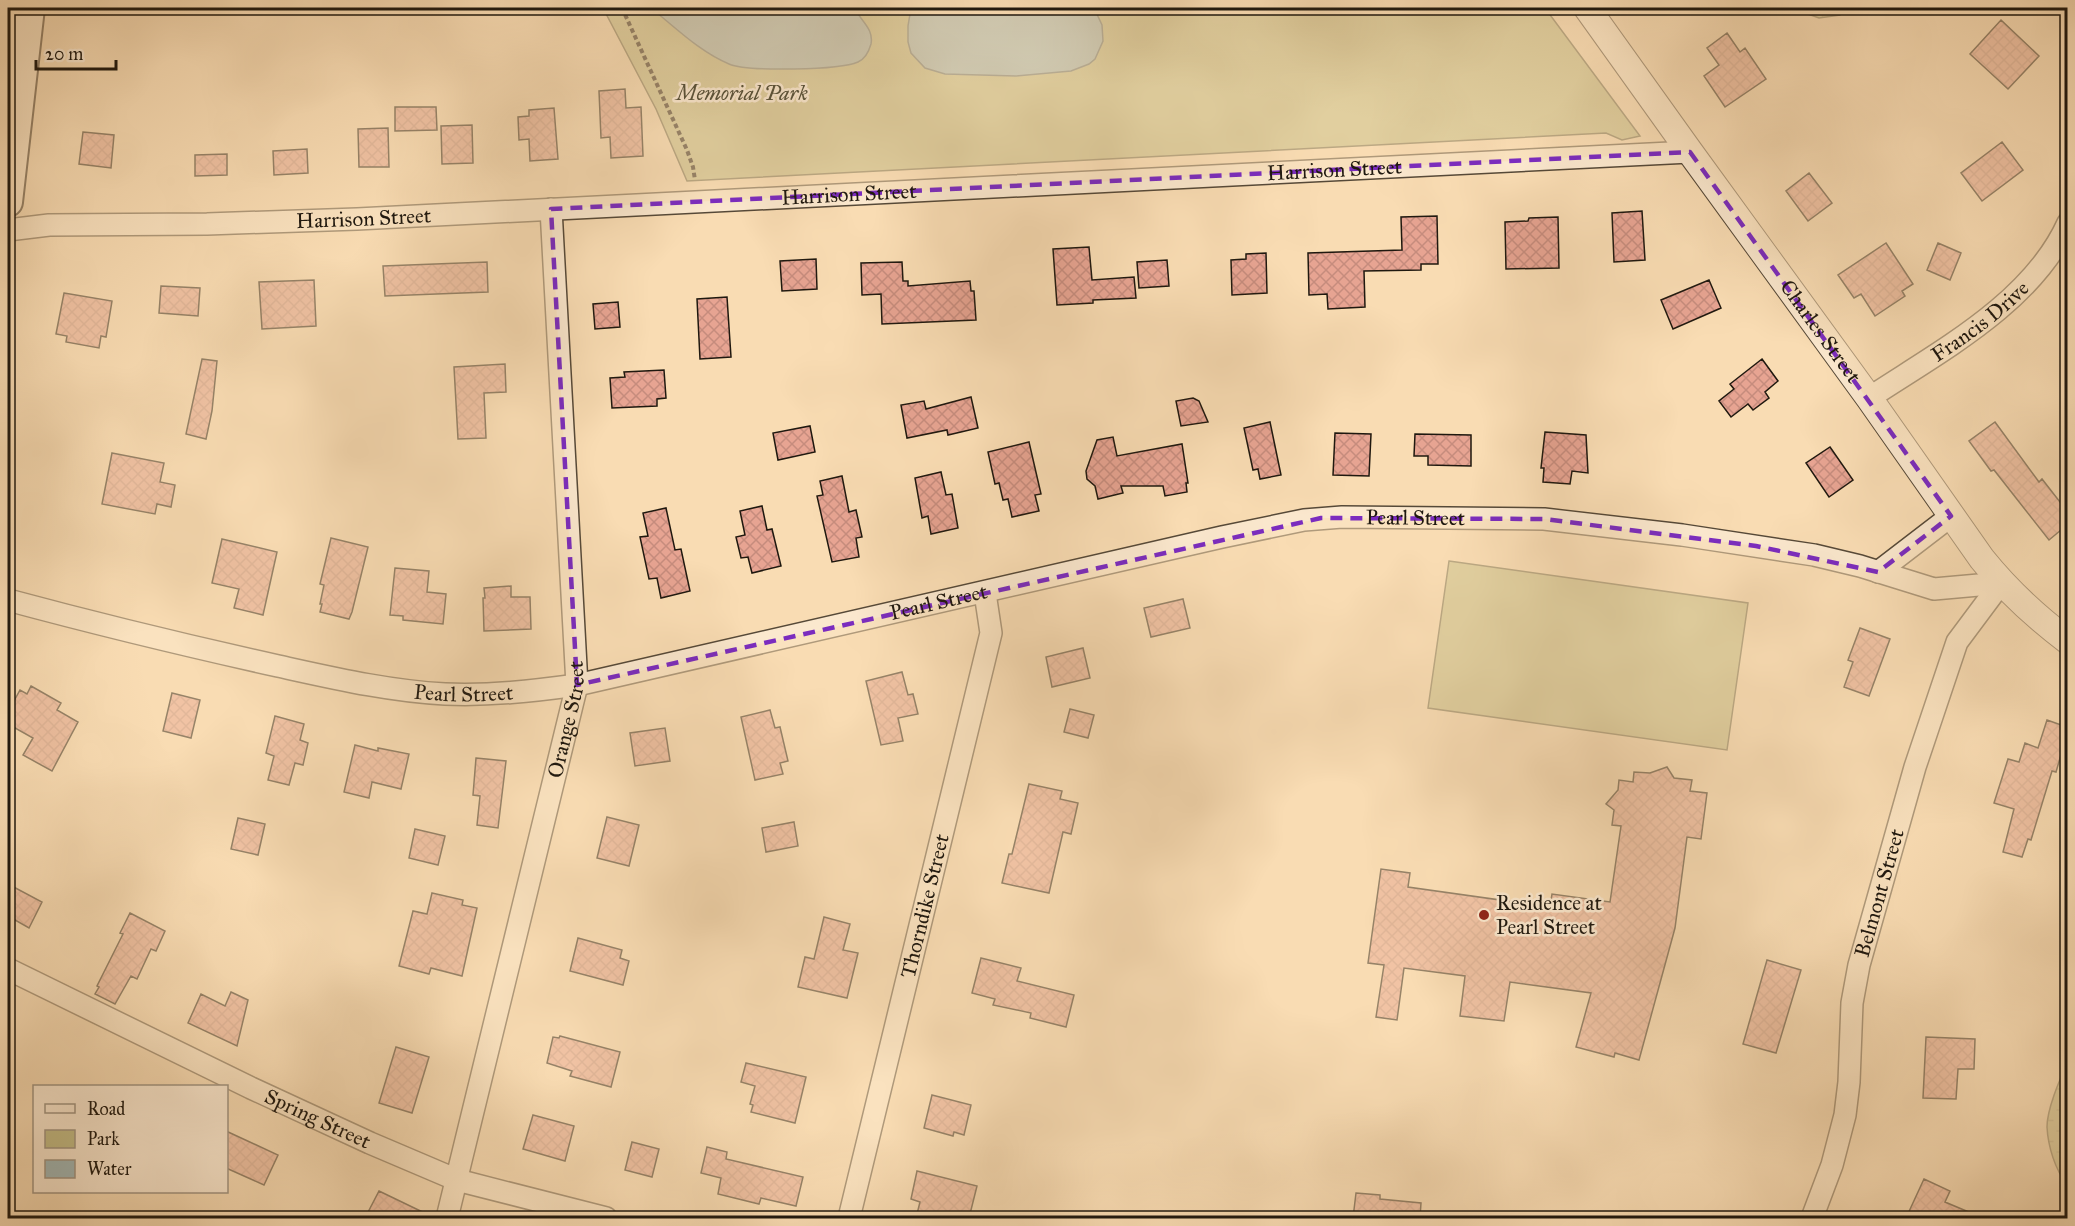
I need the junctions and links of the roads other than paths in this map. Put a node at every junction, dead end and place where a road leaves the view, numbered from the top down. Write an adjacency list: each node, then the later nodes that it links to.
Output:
1 (30, 8): 4 (main road)
2 (1587, 8): 3 (street, Charles Street)
3 (1690, 152): 5 (street, Harrison Street); 8 (street, Charles Street)
4 (8, 202)
5 (551, 209): 7 (street, Harrison Street); 15 (street, Orange Street)
6 (2067, 223): 8 (street, Francis Drive)
7 (8, 230)
8 (1869, 398): 9 (street, Charles Street)
9 (1951, 516): 10 (street); 11 (street, Charles Street)
10 (1878, 572): 11 (street, Pearl Street); 12 (street, Pearl Street)
11 (2001, 583): 14 (street, Charles Street); 21 (street, Belmont Street)
12 (985, 593): 15 (street, Pearl Street); 20 (street, Thorndike Street)
13 (8, 600): 15 (street, Pearl Street)
14 (2067, 641)
15 (577, 685): 17 (street, Orange Street)
16 (8, 969): 17 (street, Spring Street)
17 (457, 1180): 18 (street, Orange Street); 19 (street, Spring Street)
18 (447, 1218)
19 (606, 1218)
20 (849, 1218)
21 (1812, 1218)

